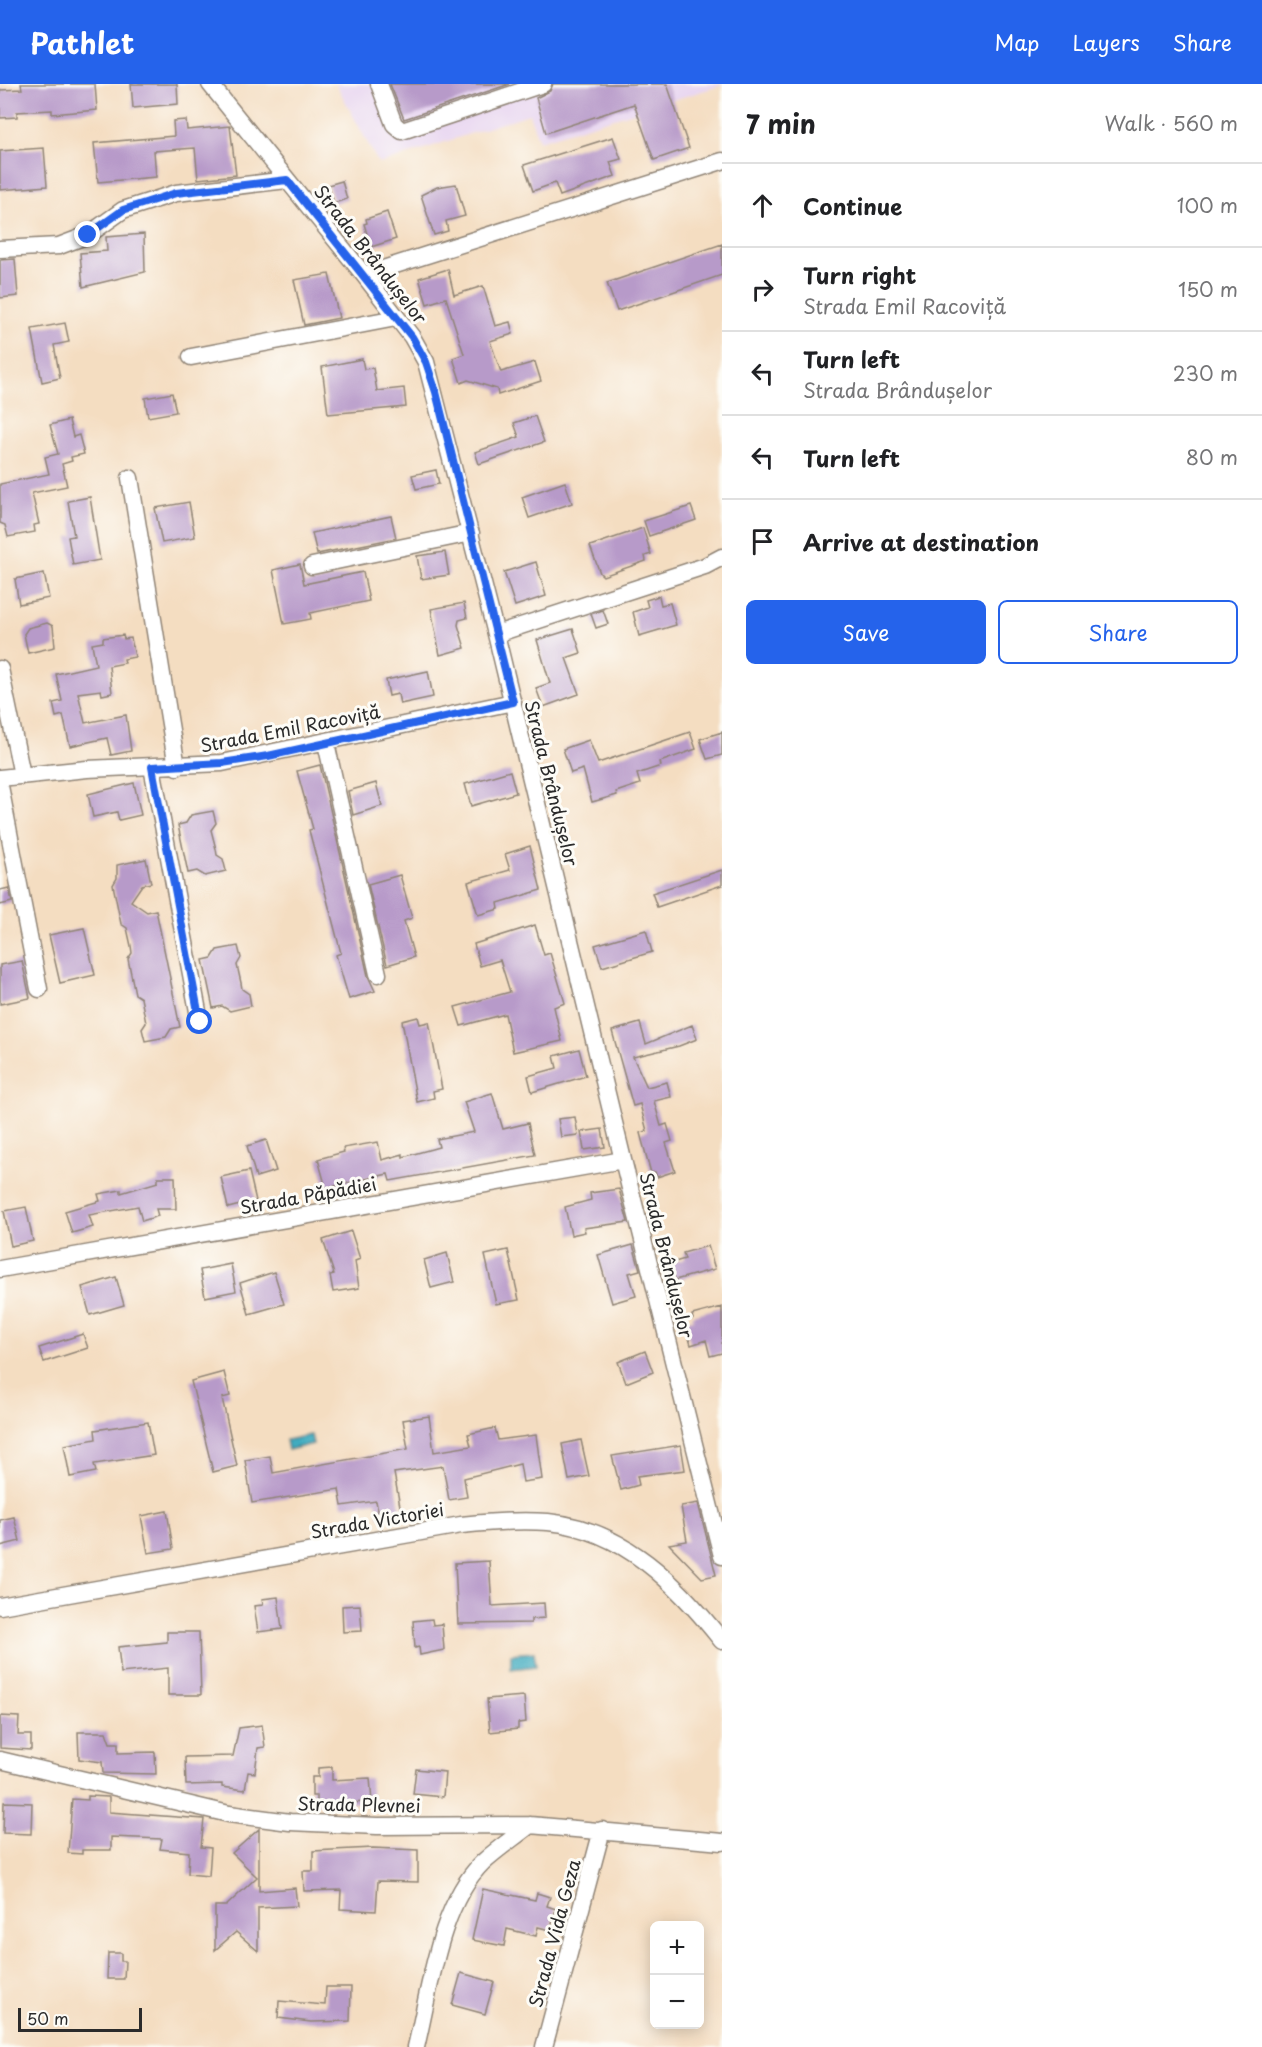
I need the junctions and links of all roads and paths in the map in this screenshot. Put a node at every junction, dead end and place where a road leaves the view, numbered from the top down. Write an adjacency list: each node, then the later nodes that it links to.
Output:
1 (210, 84): 5 (street, Strada Brândușelor)
2 (380, 84): 3 (street)
3 (543, 84)
4 (722, 161): 7 (street)
5 (287, 180): 6 (street); 7 (street, Strada Brândușelor)
6 (0, 249)
7 (364, 275): 8 (street, Strada Brândușelor)
8 (396, 318): 9 (street); 11 (street, Strada Brândușelor)
9 (191, 357)
10 (130, 478): 19 (street)
11 (471, 533): 13 (street); 14 (street, Strada Brândușelor)
12 (722, 557): 14 (street)
13 (312, 566)
14 (496, 633): 16 (street, Strada Brândușelor)
15 (0, 669): 20 (street)
16 (513, 702): 17 (street, Strada Emil Racoviță); 26 (street, Strada Brândușelor)
17 (326, 743): 19 (street, Strada Emil Racoviță); 23 (street)
18 (152, 767): 19 (street, Strada Emil Racoviță); 20 (street, Strada Emil Racoviță); 25 (street)
19 (177, 767)
20 (22, 775): 21 (street, Strada Emil Racoviță)
21 (0, 778)
22 (0, 786): 24 (street)
23 (378, 974)
24 (39, 989)
25 (200, 1022)
26 (623, 1160): 27 (street, Strada Păpădiei); 28 (street, Strada Brândușelor)
27 (0, 1269)
28 (722, 1556)
29 (0, 1606): 30 (street, Strada Victoriei)
30 (722, 1641)
31 (0, 1760): 32 (street, Strada Plevnei)
32 (530, 1825): 33 (street, Strada Plevnei); 35 (street)
33 (602, 1830): 34 (street, Strada Plevnei); 36 (street, Strada Vida Geza)
34 (722, 1842)
35 (416, 2047)
36 (544, 2047)

